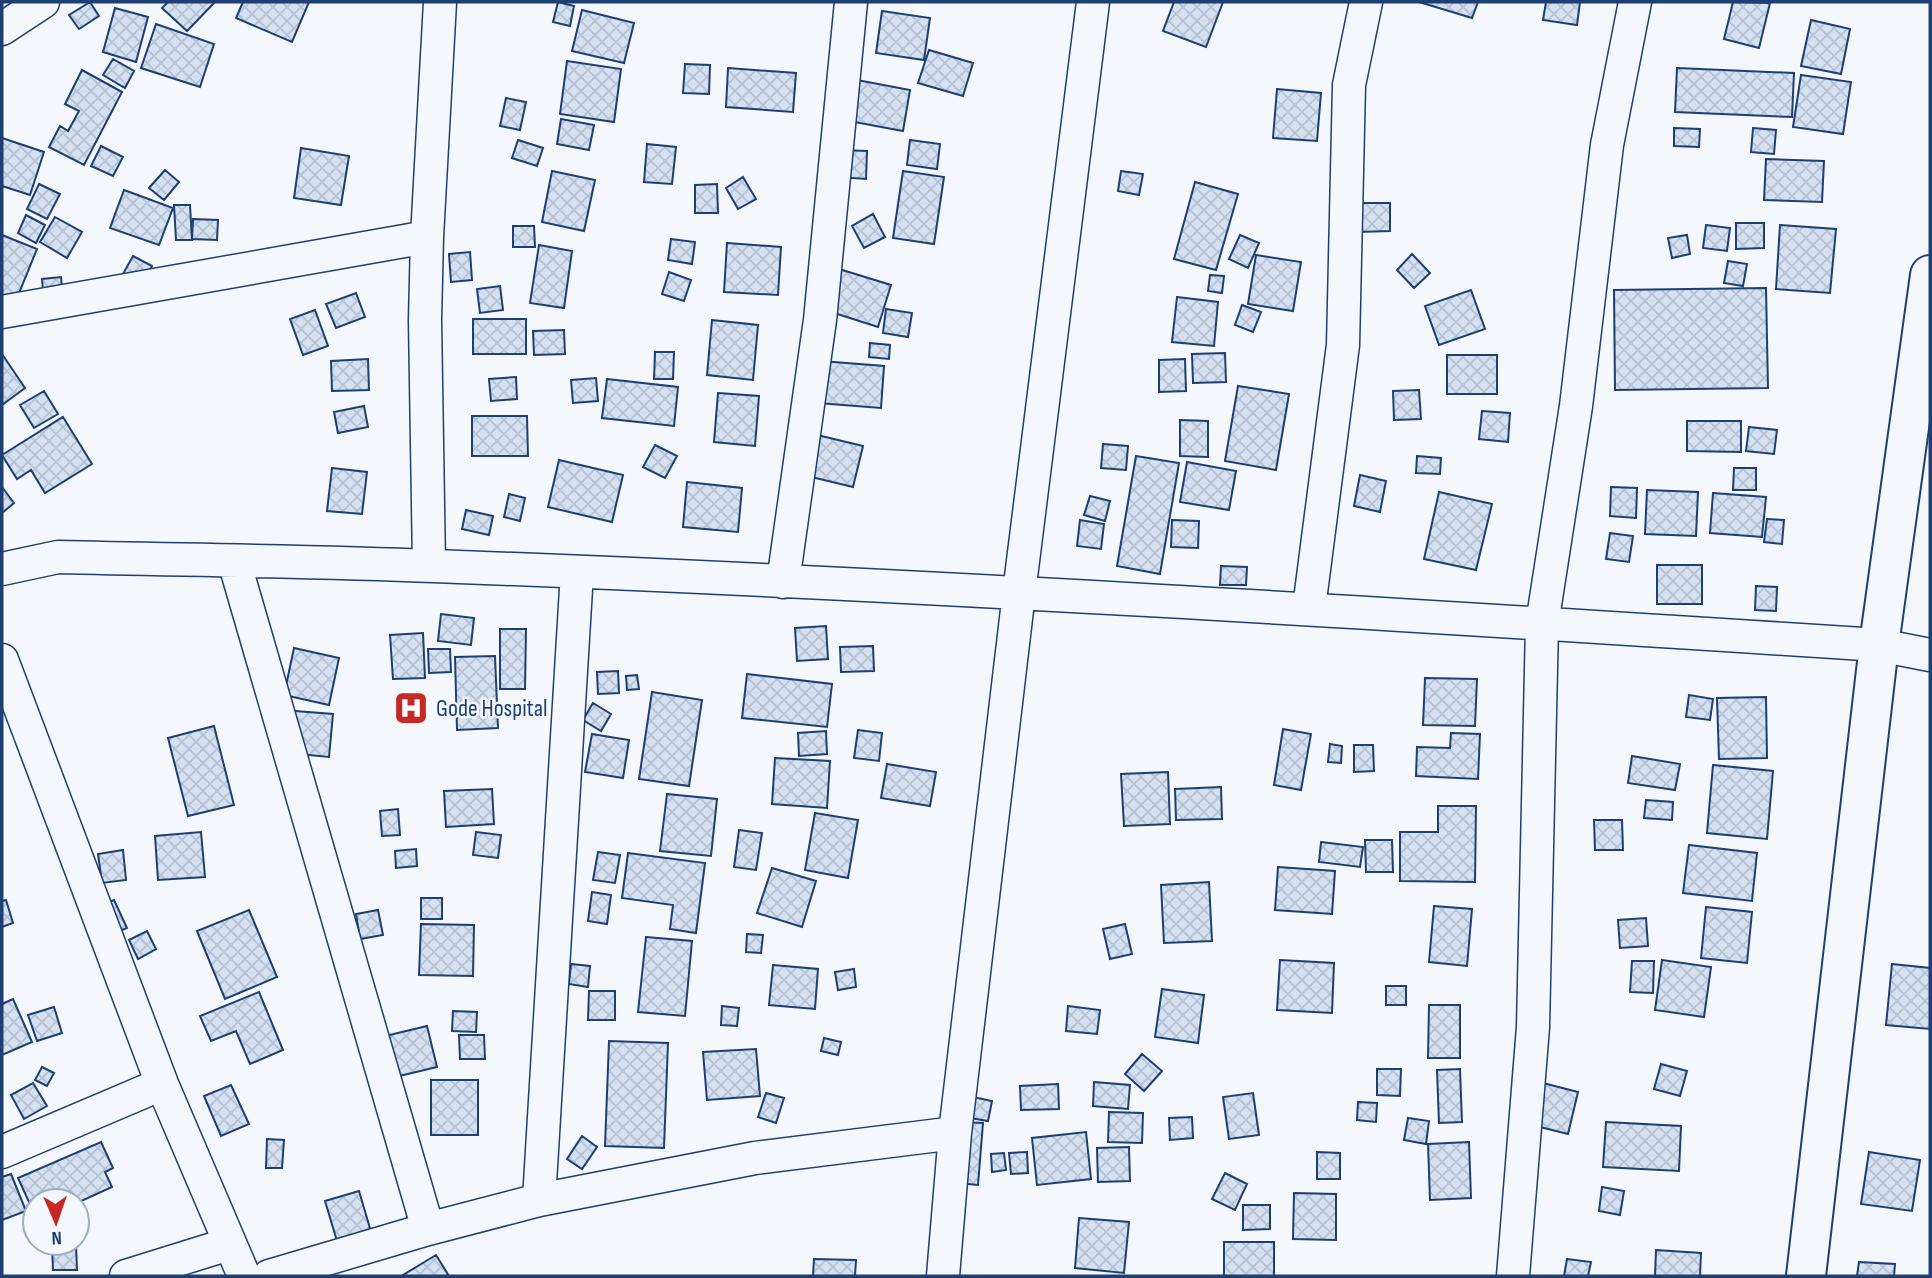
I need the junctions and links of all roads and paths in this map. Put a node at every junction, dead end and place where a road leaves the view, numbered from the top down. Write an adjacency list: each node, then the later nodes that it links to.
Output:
1 (43, 2): 7 (street)
2 (440, 2): 8 (street)
3 (851, 2): 15 (street)
4 (1093, 2): 16 (street)
5 (1366, 2): 17 (street)
6 (1634, 2): 18 (street)
7 (2, 29)
8 (427, 237): 10 (street); 12 (street)
9 (1930, 275): 19 (street)
10 (2, 312)
11 (234, 561): 12 (street); 13 (street); 26 (street)
12 (429, 566): 14 (street)
13 (2, 569)
14 (577, 572): 15 (street); 25 (street)
15 (783, 582): 16 (street)
16 (1019, 593): 17 (street); 23 (street)
17 (1309, 608): 18 (street)
18 (1542, 624): 19 (street); 32 (street)
19 (1879, 645): 20 (street); 33 (street)
20 (1930, 655)
21 (2, 660): 22 (street)
22 (162, 1084): 24 (street); 27 (street)
23 (955, 1133): 25 (street); 31 (street)
24 (2, 1152)
25 (539, 1200): 26 (street)
26 (428, 1230): 30 (street)
27 (229, 1244): 28 (street); 29 (street)
28 (126, 1276)
29 (244, 1276)
30 (269, 1276)
31 (943, 1276)
32 (1513, 1276)
33 (1806, 1276)

